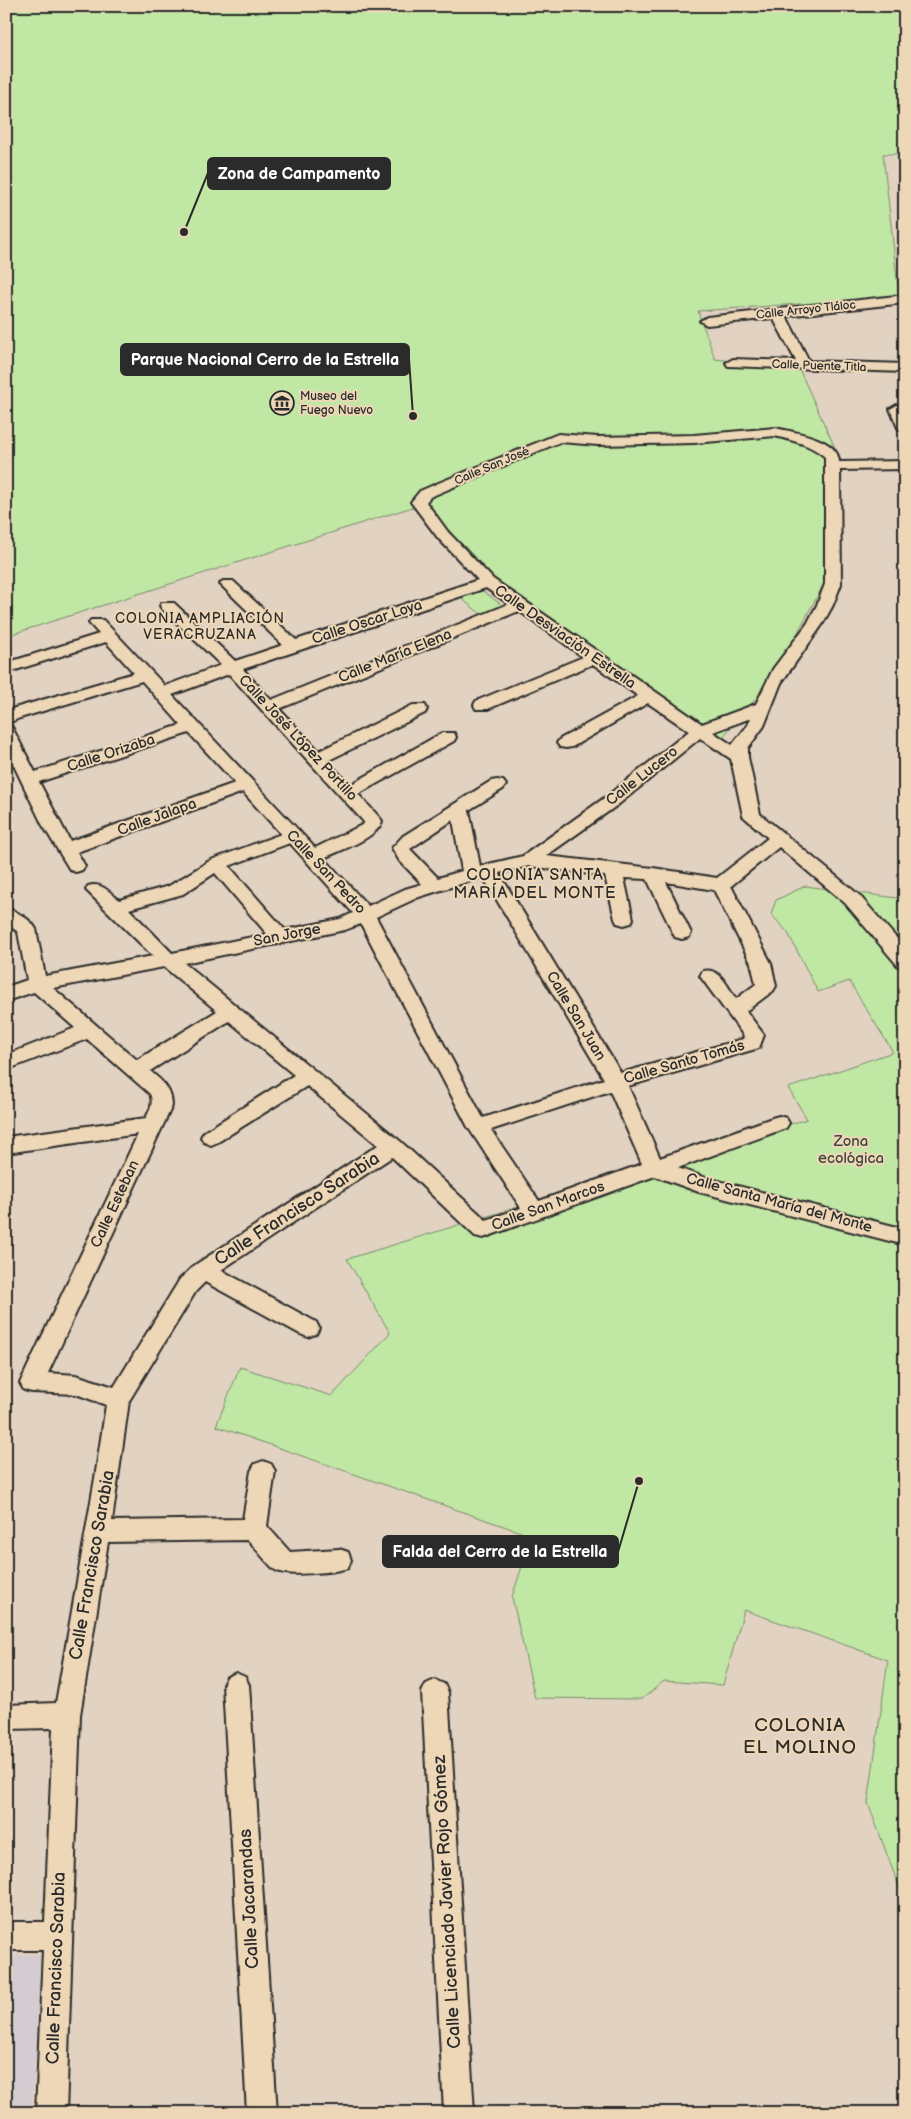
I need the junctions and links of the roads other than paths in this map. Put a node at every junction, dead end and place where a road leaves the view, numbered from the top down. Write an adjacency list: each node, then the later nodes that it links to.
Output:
1 (905, 299): 2 (street, Calle Arroyo Tláloc)
2 (777, 312): 3 (street, Calle Arroyo Tláloc); 5 (street)
3 (707, 321)
4 (733, 363): 5 (street, Calle Puente Titla)
5 (805, 366): 6 (street, Calle Puente Titla)
6 (905, 368)
7 (897, 410): 8 (street)
8 (905, 428)
9 (832, 466): 10 (street); 11 (street, Calle San José); 25 (street)
10 (905, 466)
11 (426, 494): 12 (street, Calle Desviación Estrella)
12 (488, 582): 14 (street, Calle Desviación Estrella); 16 (street, Calle Oscar Loya)
13 (228, 584): 16 (street)
14 (520, 605): 17 (street, Calle Desviación Estrella); 24 (street, Calle María Elena)
15 (168, 606): 18 (street, Calle José López Portillo)
16 (294, 646): 18 (street, Calle Oscar Loya)
17 (593, 658): 22 (street, Calle Desviación Estrella); 23 (street)
18 (232, 667): 21 (street, Calle Oscar Loya); 24 (street, Calle José López Portillo)
19 (6, 668): 20 (street, Calle San Pedro)
20 (146, 675): 21 (street, Calle San Pedro); 27 (street)
21 (162, 693): 28 (street, Calle San Pedro)
22 (648, 696): 30 (street, Calle Desviación Estrella); 32 (street)
23 (482, 705)
24 (269, 707): 34 (street, Calle José López Portillo)
25 (762, 708): 30 (street, Calle Lucero); 33 (street)
26 (419, 709): 34 (street)
27 (6, 719)
28 (192, 727): 35 (street, Calle Orizaba); 36 (street, Calle San Pedro)
29 (6, 731): 35 (street)
30 (699, 731): 33 (street, Calle Desviación Estrella); 44 (street, Calle Lucero)
31 (448, 737): 38 (street)
32 (566, 743)
33 (738, 757): 41 (street)
34 (317, 759): 38 (street, Calle José López Portillo)
35 (31, 779): 42 (street)
36 (246, 785): 40 (street, Calle San Pedro); 42 (street, Calle Jalapa)
37 (497, 785): 39 (street)
38 (348, 793): 43 (street, Calle José López Portillo)
39 (460, 810): 48 (street); 51 (street)
40 (292, 836): 43 (street, Calle San Pedro); 45 (street)
41 (779, 838): 50 (street); 60 (street)
42 (67, 849): 46 (street)
43 (312, 857): 55 (street, Calle San Pedro)
44 (528, 860): 47 (street); 48 (street, San Jorge)
45 (217, 864): 53 (street); 58 (street)
46 (76, 866)
47 (613, 871): 49 (street); 56 (street)
48 (480, 872): 51 (street, San Jorge); 70 (street, Calle San Juan)
49 (653, 874): 50 (street); 57 (street)
50 (721, 885): 64 (street)
51 (435, 886): 55 (street, San Jorge)
52 (95, 890): 53 (street, Calle San Marcos)
53 (116, 907): 59 (street, Calle San Marcos)
54 (6, 914): 62 (street)
55 (366, 914): 58 (street, San Jorge); 73 (street, Calle San Pedro)
56 (624, 919)
57 (682, 933)
58 (280, 936): 59 (street, San Jorge)
59 (168, 960): 62 (street, San Jorge); 65 (street, Calle San Marcos)
60 (905, 961)
61 (710, 976): 64 (street)
62 (37, 984): 63 (street, San Jorge); 66 (street, Calle Esteban)
63 (6, 994)
64 (734, 1010): 70 (street, Calle Santo Tomás)
65 (230, 1012): 68 (street); 69 (street, Calle San Marcos)
66 (90, 1030): 67 (street); 68 (street, Calle Esteban)
67 (6, 1063)
68 (137, 1070): 72 (street, Calle Esteban)
69 (309, 1075): 74 (street); 76 (street, Calle San Marcos)
70 (616, 1082): 73 (street, Calle Santo Tomás); 77 (street, Calle San Juan)
71 (779, 1123): 77 (street, Calle San Marcos)
72 (152, 1125): 75 (street); 82 (street, Calle Esteban)
73 (478, 1127): 78 (street, Calle San Pedro)
74 (211, 1137)
75 (6, 1145)
76 (393, 1146): 78 (street, Calle San Marcos); 80 (street, Calle Francisco Sarabia)
77 (654, 1167): 78 (street, Calle San Marcos); 79 (street, Calle Santa María del Monte)
78 (534, 1210)
79 (905, 1237)
80 (203, 1271): 81 (street); 82 (street, Calle Francisco Sarabia)
81 (308, 1328)
82 (118, 1400): 85 (street, Calle Francisco Sarabia)
83 (263, 1471): 84 (street)
84 (254, 1529): 85 (street); 86 (street)
85 (98, 1532): 89 (street, Calle Francisco Sarabia)
86 (339, 1560)
87 (236, 1685): 94 (street, Calle Jacarandas)
88 (435, 1692): 95 (street, Calle Licenciado Javier Rojo Gómez)
89 (67, 1715): 90 (street); 92 (street, Calle Francisco Sarabia)
90 (6, 1717)
91 (6, 1936): 92 (street)
92 (57, 1936): 93 (street, Calle Francisco Sarabia)
93 (51, 2113)
94 (262, 2113)
95 (459, 2113)

